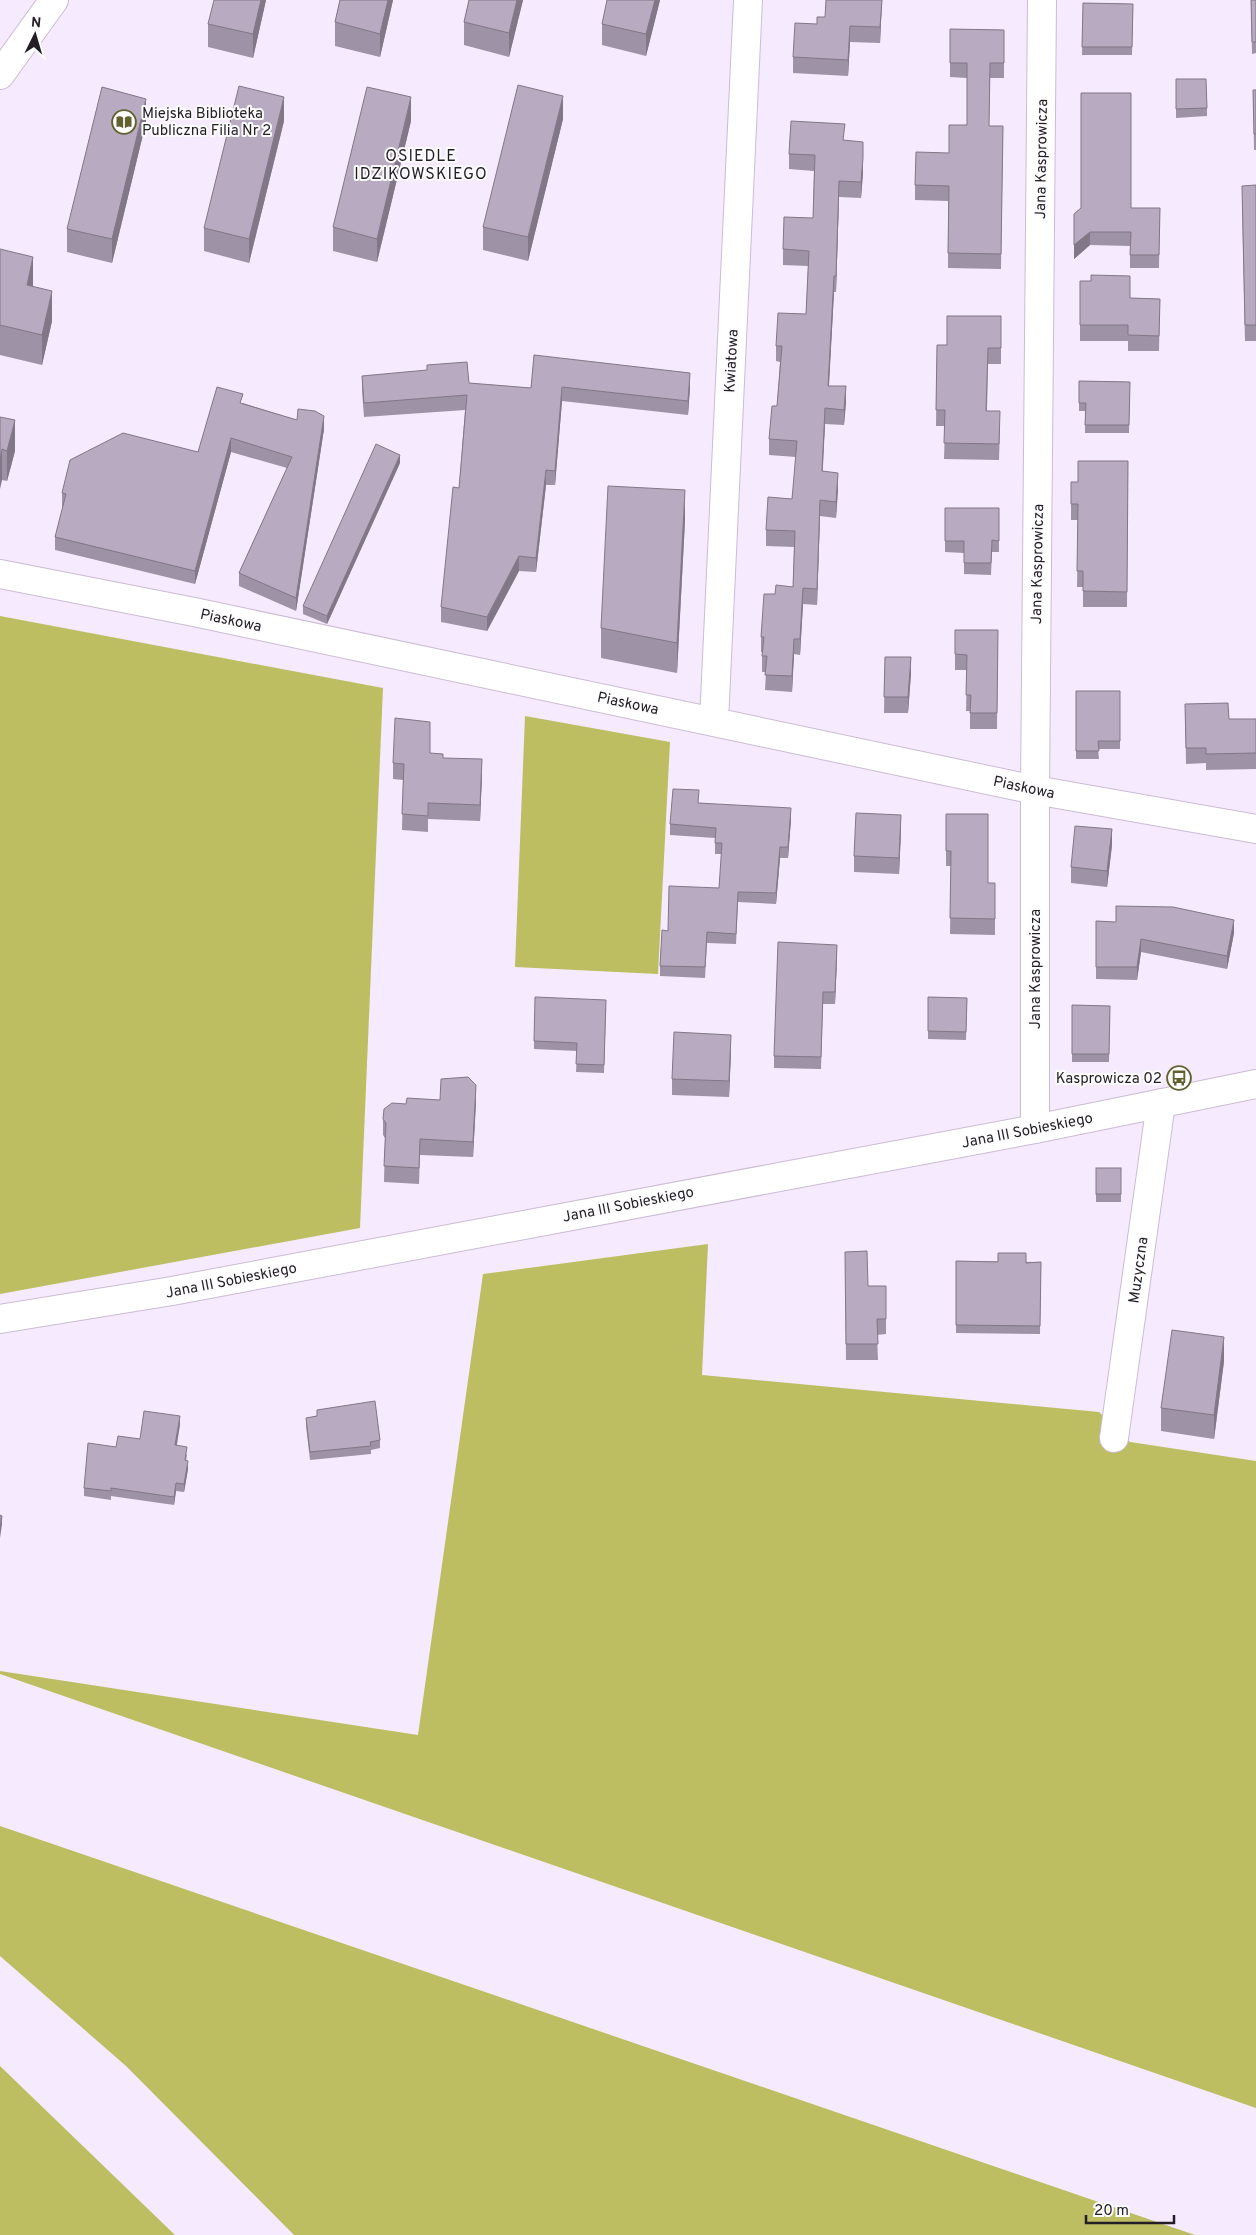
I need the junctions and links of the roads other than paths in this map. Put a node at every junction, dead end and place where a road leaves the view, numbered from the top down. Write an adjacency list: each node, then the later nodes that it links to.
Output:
1 (54, 0): 4 (street)
2 (748, 0): 6 (street, Kwiatowa)
3 (1042, 0): 7 (street, Jana Kasprowicza)
4 (0, 75)
5 (0, 574): 6 (street, Piaskowa)
6 (714, 721): 7 (street, Piaskowa)
7 (1035, 790): 8 (street, Piaskowa); 11 (street, Jana Kasprowicza)
8 (1256, 829)
9 (1256, 1084): 10 (street, Jana III Sobieskiego)
10 (1161, 1103): 11 (street, Jana III Sobieskiego); 13 (street, Muzyczna)
11 (1035, 1129): 12 (street, Jana III Sobieskiego)
12 (0, 1319)
13 (1114, 1438)

